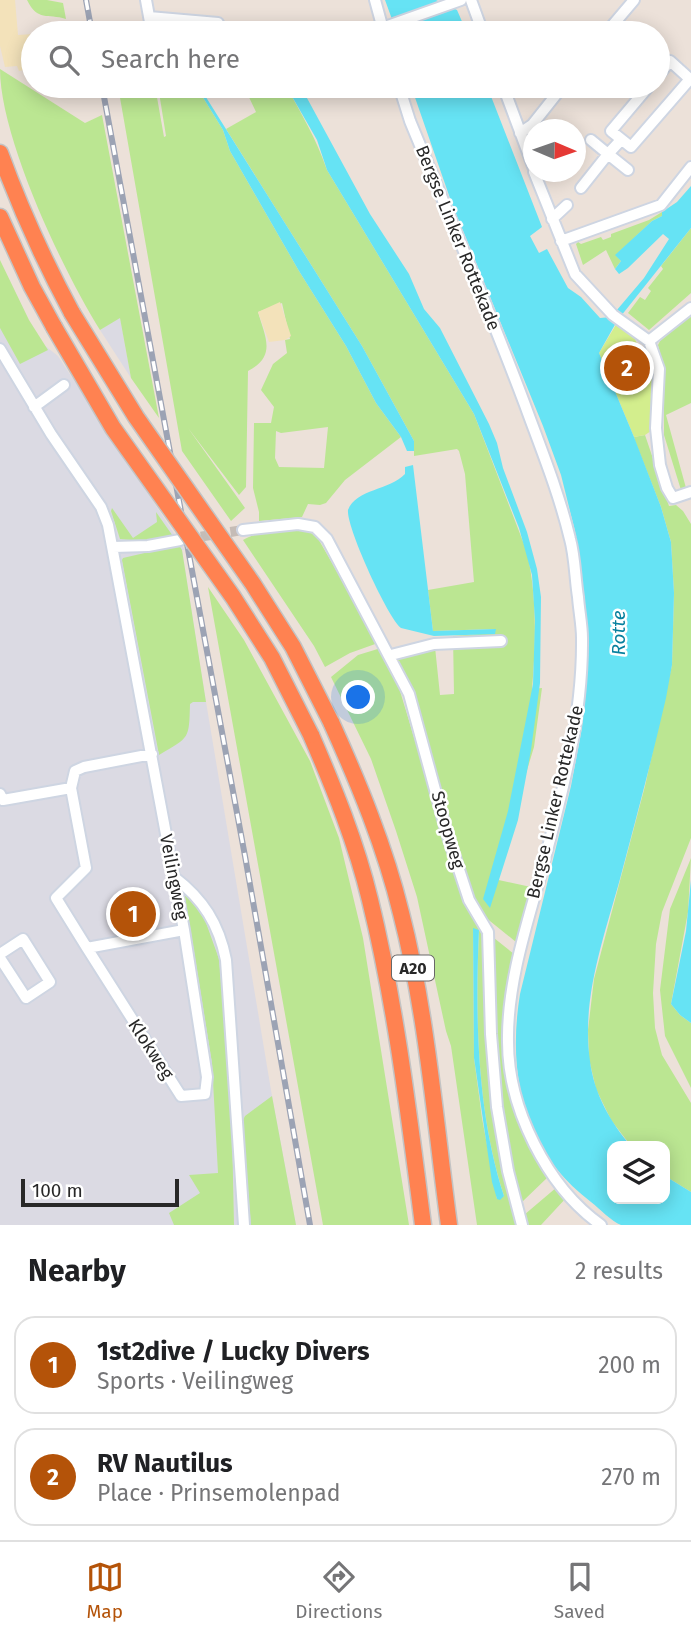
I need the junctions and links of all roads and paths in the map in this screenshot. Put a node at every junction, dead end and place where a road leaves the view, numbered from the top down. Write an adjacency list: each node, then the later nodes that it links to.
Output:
1 (146, 0): 5 (street)
2 (375, 0): 8 (street)
3 (464, 0): 9 (street); 10 (street)
4 (634, 0): 11 (street)
5 (149, 17): 6 (street); 7 (street)
6 (150, 21)
7 (195, 21)
8 (383, 21)
9 (408, 21)
10 (476, 21)
11 (616, 21)
12 (670, 61): 19 (street)
13 (403, 98): 53 (street, Bergse Linker Rottekade)
14 (507, 98): 17 (street)
15 (553, 98): 17 (street)
16 (639, 98): 19 (street)
17 (520, 133): 20 (street)
18 (591, 140): 22 (street)
19 (621, 140): 22 (street)
20 (523, 141)
21 (0, 153): 51 (highway, A20, bridge)
22 (608, 154): 24 (street); 26 (street)
23 (691, 167): 30 (street)
24 (628, 170)
25 (538, 182): 29 (street)
26 (581, 188)
27 (567, 205): 29 (street)
28 (0, 217): 50 (highway, A20, bridge)
29 (552, 219): 30 (street)
30 (561, 241): 32 (street)
31 (691, 307): 32 (street)
32 (649, 341): 36 (street)
33 (0, 349): 35 (street, Veilingweg)
34 (64, 385): 35 (street)
35 (34, 407): 39 (street, Veilingweg)
36 (691, 492)
37 (243, 530): 41 (street, Stoopweg)
38 (180, 540): 39 (street)
39 (113, 548): 42 (street, Veilingweg)
40 (501, 641): 41 (street)
41 (391, 655): 52 (street, Stoopweg)
42 (152, 754): 43 (street); 45 (street, Veilingweg)
43 (71, 788): 44 (street); 47 (street)
44 (0, 794)
45 (174, 877): 46 (street, Veilingweg); 49 (street)
46 (184, 929): 47 (street, Veilingweg); 47 (street, Klokweg)
47 (87, 948)
48 (0, 956): 48 (street)
49 (244, 1225)
50 (423, 1225)
51 (449, 1225)
52 (522, 1225)
53 (601, 1225)

